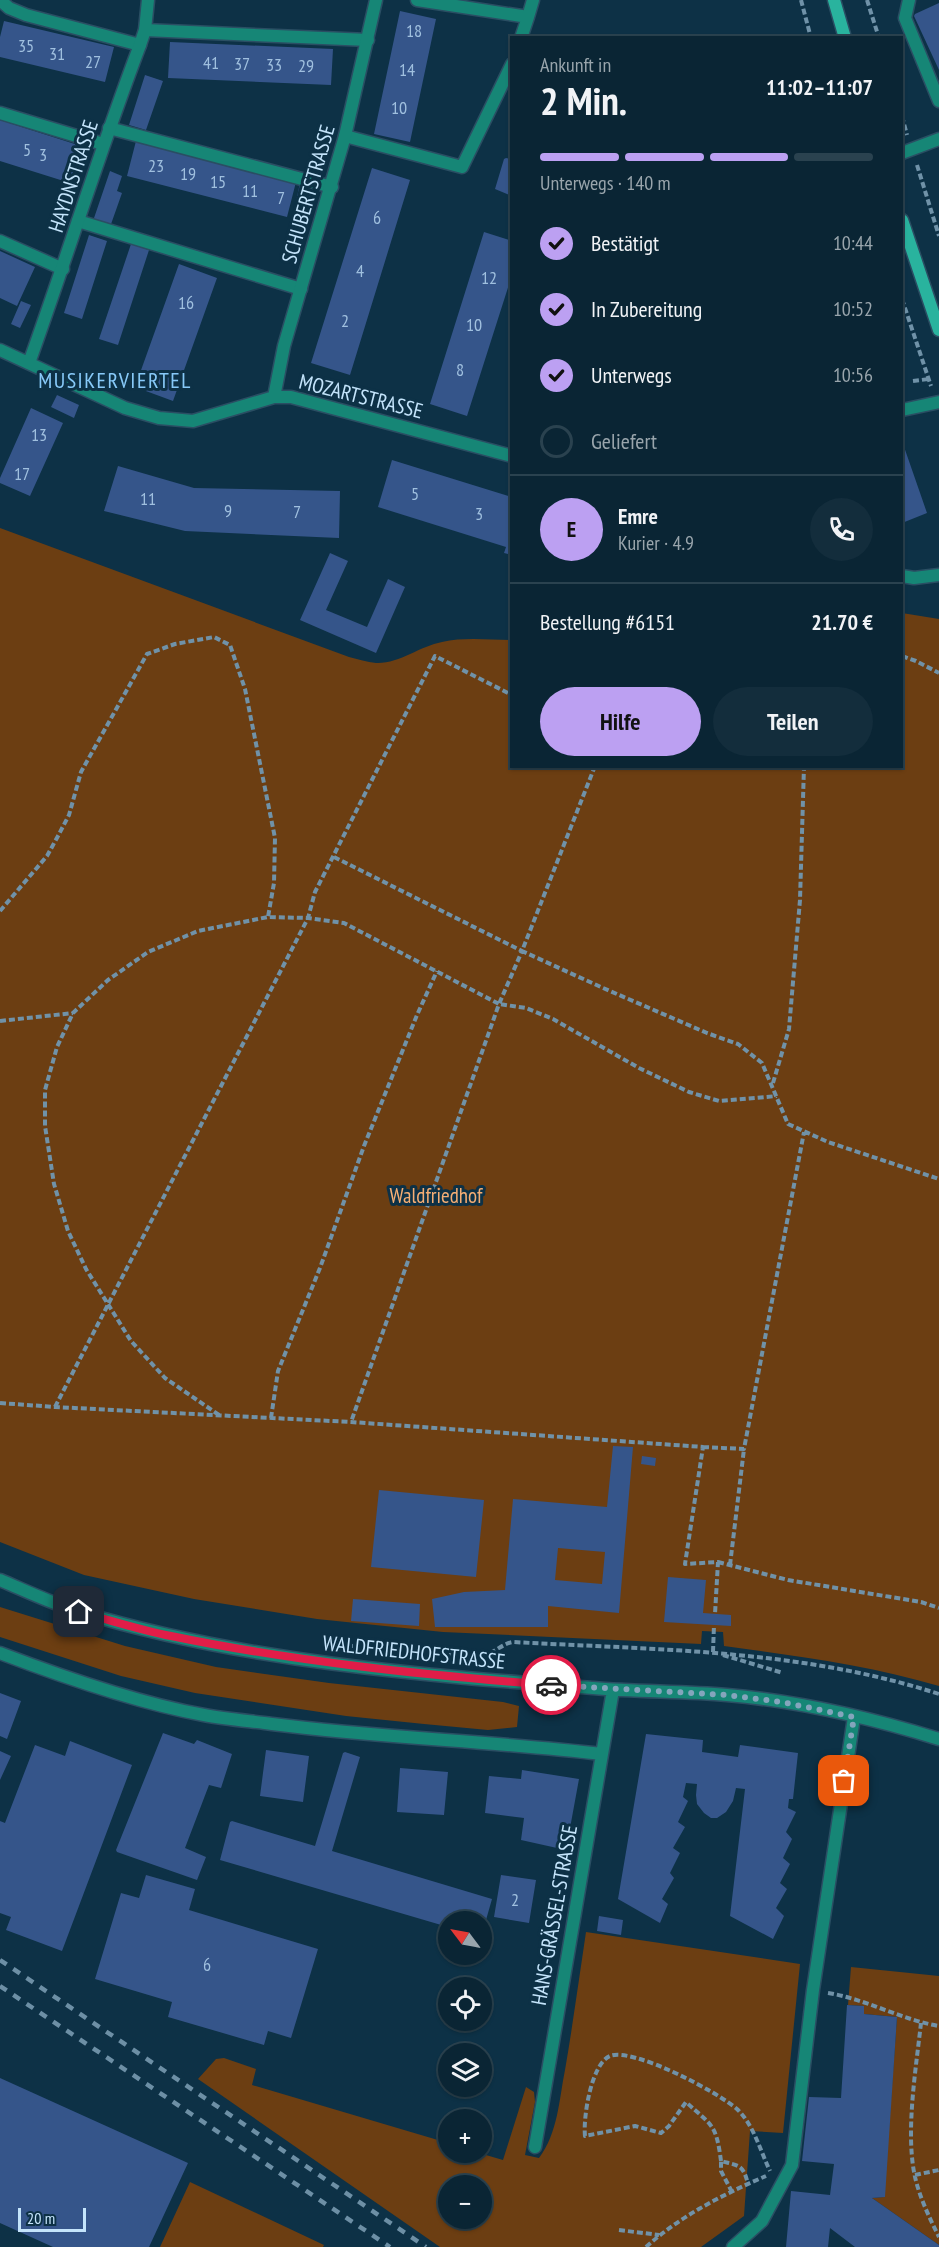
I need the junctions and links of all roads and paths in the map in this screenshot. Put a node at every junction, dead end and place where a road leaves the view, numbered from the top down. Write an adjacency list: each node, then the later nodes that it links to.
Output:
1 (0, 0): 17 (street)
2 (148, 0): 11 (street, HAYDNSTRASSE)
3 (376, 0): 16 (street, SCHUBERTSTRASSE)
4 (417, 0): 10 (street)
5 (532, 0): 10 (street)
6 (801, 0): 13 (path)
7 (834, 0): 14 (street)
8 (867, 0): 15 (path)
9 (909, 0): 19 (street)
10 (528, 17): 12 (street)
11 (145, 30): 16 (street); 17 (street, HAYDNSTRASSE)
12 (522, 36)
13 (810, 36)
14 (844, 36)
15 (878, 36)
16 (369, 40): 23 (street, SCHUBERTSTRASSE)
17 (140, 45): 22 (street, HAYDNSTRASSE)
18 (510, 68): 23 (street)
19 (939, 101)
20 (0, 113): 25 (street)
21 (903, 125): 26 (path)
22 (109, 128): 25 (street, HAYDNSTRASSE); 27 (street)
23 (345, 136): 27 (street, SCHUBERTSTRASSE)
24 (939, 140): 26 (street)
25 (103, 144): 28 (street, HAYDNSTRASSE)
26 (906, 151): 30 (path)
27 (332, 187): 33 (street, SCHUBERTSTRASSE)
28 (78, 220): 32 (street, HAYDNSTRASSE); 33 (street)
29 (903, 223): 35 (street)
30 (939, 236)
31 (0, 241): 32 (street)
32 (63, 269): 37 (street, HAYDNSTRASSE)
33 (301, 289): 40 (street, SCHUBERTSTRASSE)
34 (903, 302): 38 (path)
35 (938, 325)
36 (0, 350): 37 (street, MOZARTSTRASSE)
37 (29, 363): 40 (street, MOZARTSTRASSE)
38 (929, 379): 39 (path); 41 (path)
39 (913, 381)
40 (273, 397): 43 (street, MOZARTSTRASSE)
41 (938, 402): 42 (street)
42 (903, 410)
43 (510, 455)
44 (939, 575): 45 (street)
45 (903, 576)
46 (903, 656): 47 (path)
47 (939, 673)
48 (510, 694): 51 (path)
49 (594, 768): 55 (path)
50 (804, 768): 60 (path)
51 (334, 856): 54 (path); 55 (path)
52 (0, 910): 53 (path)
53 (268, 917): 54 (path); 58 (path)
54 (308, 918): 56 (path); 64 (path)
55 (522, 951): 57 (path); 60 (path)
56 (437, 971): 57 (path); 68 (path)
57 (499, 1004): 61 (path); 69 (path)
58 (74, 1013): 59 (path); 64 (path)
59 (0, 1021)
60 (772, 1084): 61 (path)
61 (777, 1096): 62 (path)
62 (804, 1132): 63 (path); 71 (path)
63 (939, 1179)
64 (108, 1307): 66 (path); 67 (path)
65 (0, 1403): 66 (path)
66 (55, 1407): 67 (path)
67 (219, 1415): 68 (path)
68 (271, 1418): 69 (path)
69 (351, 1422): 70 (path)
70 (703, 1447): 71 (path); 72 (path)
71 (744, 1449): 73 (path)
72 (718, 1562): 73 (path); 76 (path)
73 (730, 1565): 75 (path)
74 (0, 1580): 82 (street, WALDFRIEDHOFSTRASSE)
75 (939, 1608)
76 (715, 1614)
77 (714, 1625): 79 (path)
78 (326, 1643): 79 (path)
79 (712, 1652): 81 (path); 83 (path)
80 (0, 1653): 86 (street)
81 (783, 1673)
82 (613, 1690): 84 (street, WALDFRIEDHOFSTRASSE); 86 (street, HANS-GRÄSSEL-STRASSE)
83 (939, 1694)
84 (854, 1717): 85 (street, WALDFRIEDHOFSTRASSE); 87 (street)
85 (939, 1738)
86 (602, 1754): 90 (street, HANS-GRÄSSEL-STRASSE)
87 (813, 1990): 88 (path); 100 (street)
88 (921, 2023): 89 (path); 93 (path)
89 (939, 2026)
90 (535, 2147)
91 (720, 2161): 94 (path); 94 (path); 95 (path)
92 (939, 2170): 93 (path)
93 (915, 2175): 98 (path)
94 (748, 2184): 95 (path)
95 (732, 2192): 97 (path)
96 (619, 2230): 97 (path)
97 (659, 2235): 99 (path)
98 (939, 2237)
99 (646, 2247)
100 (733, 2247)

